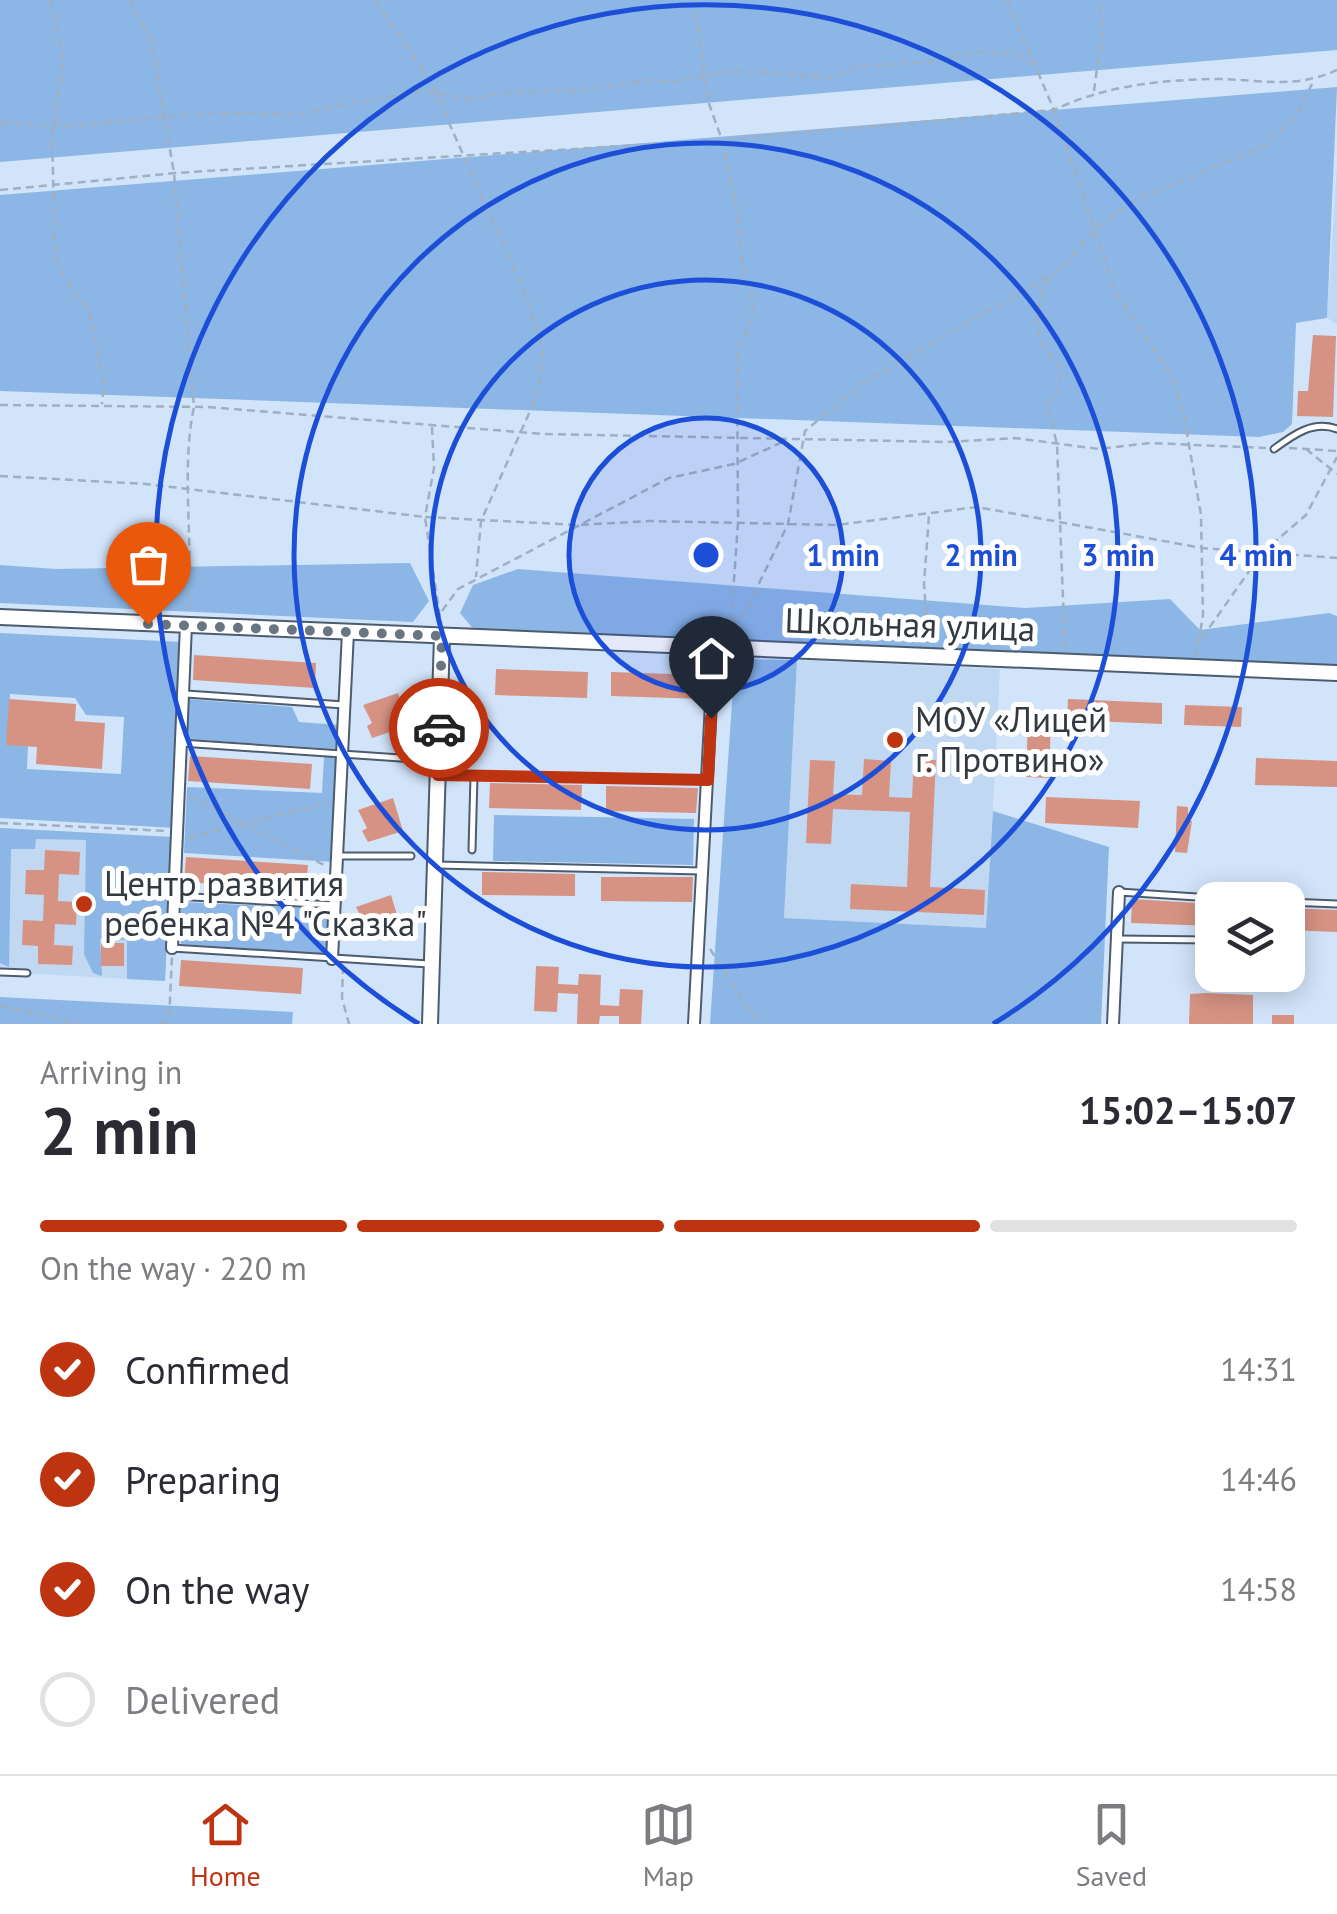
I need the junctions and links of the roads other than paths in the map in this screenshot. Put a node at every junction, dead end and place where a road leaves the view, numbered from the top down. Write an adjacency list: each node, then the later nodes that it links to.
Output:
1 (1337, 428): 2 (lane)
2 (1274, 448)
3 (0, 618): 4 (street, Школьная улица)
4 (186, 625): 5 (street, Школьная улица); 9 (street)
5 (348, 632): 6 (street, Школьная улица); 10 (street)
6 (442, 636): 7 (street, Школьная улица); 14 (street)
7 (722, 648): 8 (street, Школьная улица); 16 (street)
8 (1337, 673)
9 (183, 694): 10 (lane); 11 (street)
10 (344, 705): 12 (street)
11 (181, 743): 12 (lane); 23 (street)
12 (342, 754): 13 (lane); 18 (street)
13 (414, 759)
14 (438, 775): 15 (lane); 20 (street)
15 (474, 776): 16 (lane); 17 (lane)
16 (708, 780): 21 (street)
17 (472, 850)
18 (337, 856): 19 (lane); 27 (street)
19 (411, 856)
20 (435, 865): 21 (lane); 32 (street)
21 (703, 871): 36 (street)
22 (1118, 892): 24 (lane); 28 (street)
23 (174, 896): 27 (lane); 30 (street)
24 (1195, 897)
25 (1305, 903): 26 (lane)
26 (1337, 904)
27 (334, 905): 31 (street)
28 (1115, 939): 29 (lane); 37 (street)
29 (1195, 940)
30 (172, 948): 31 (lane)
31 (337, 959): 32 (lane)
32 (432, 964): 35 (street)
33 (0, 972): 34 (lane)
34 (27, 973)
35 (430, 1024)
36 (694, 1024)
37 (1113, 1024)

